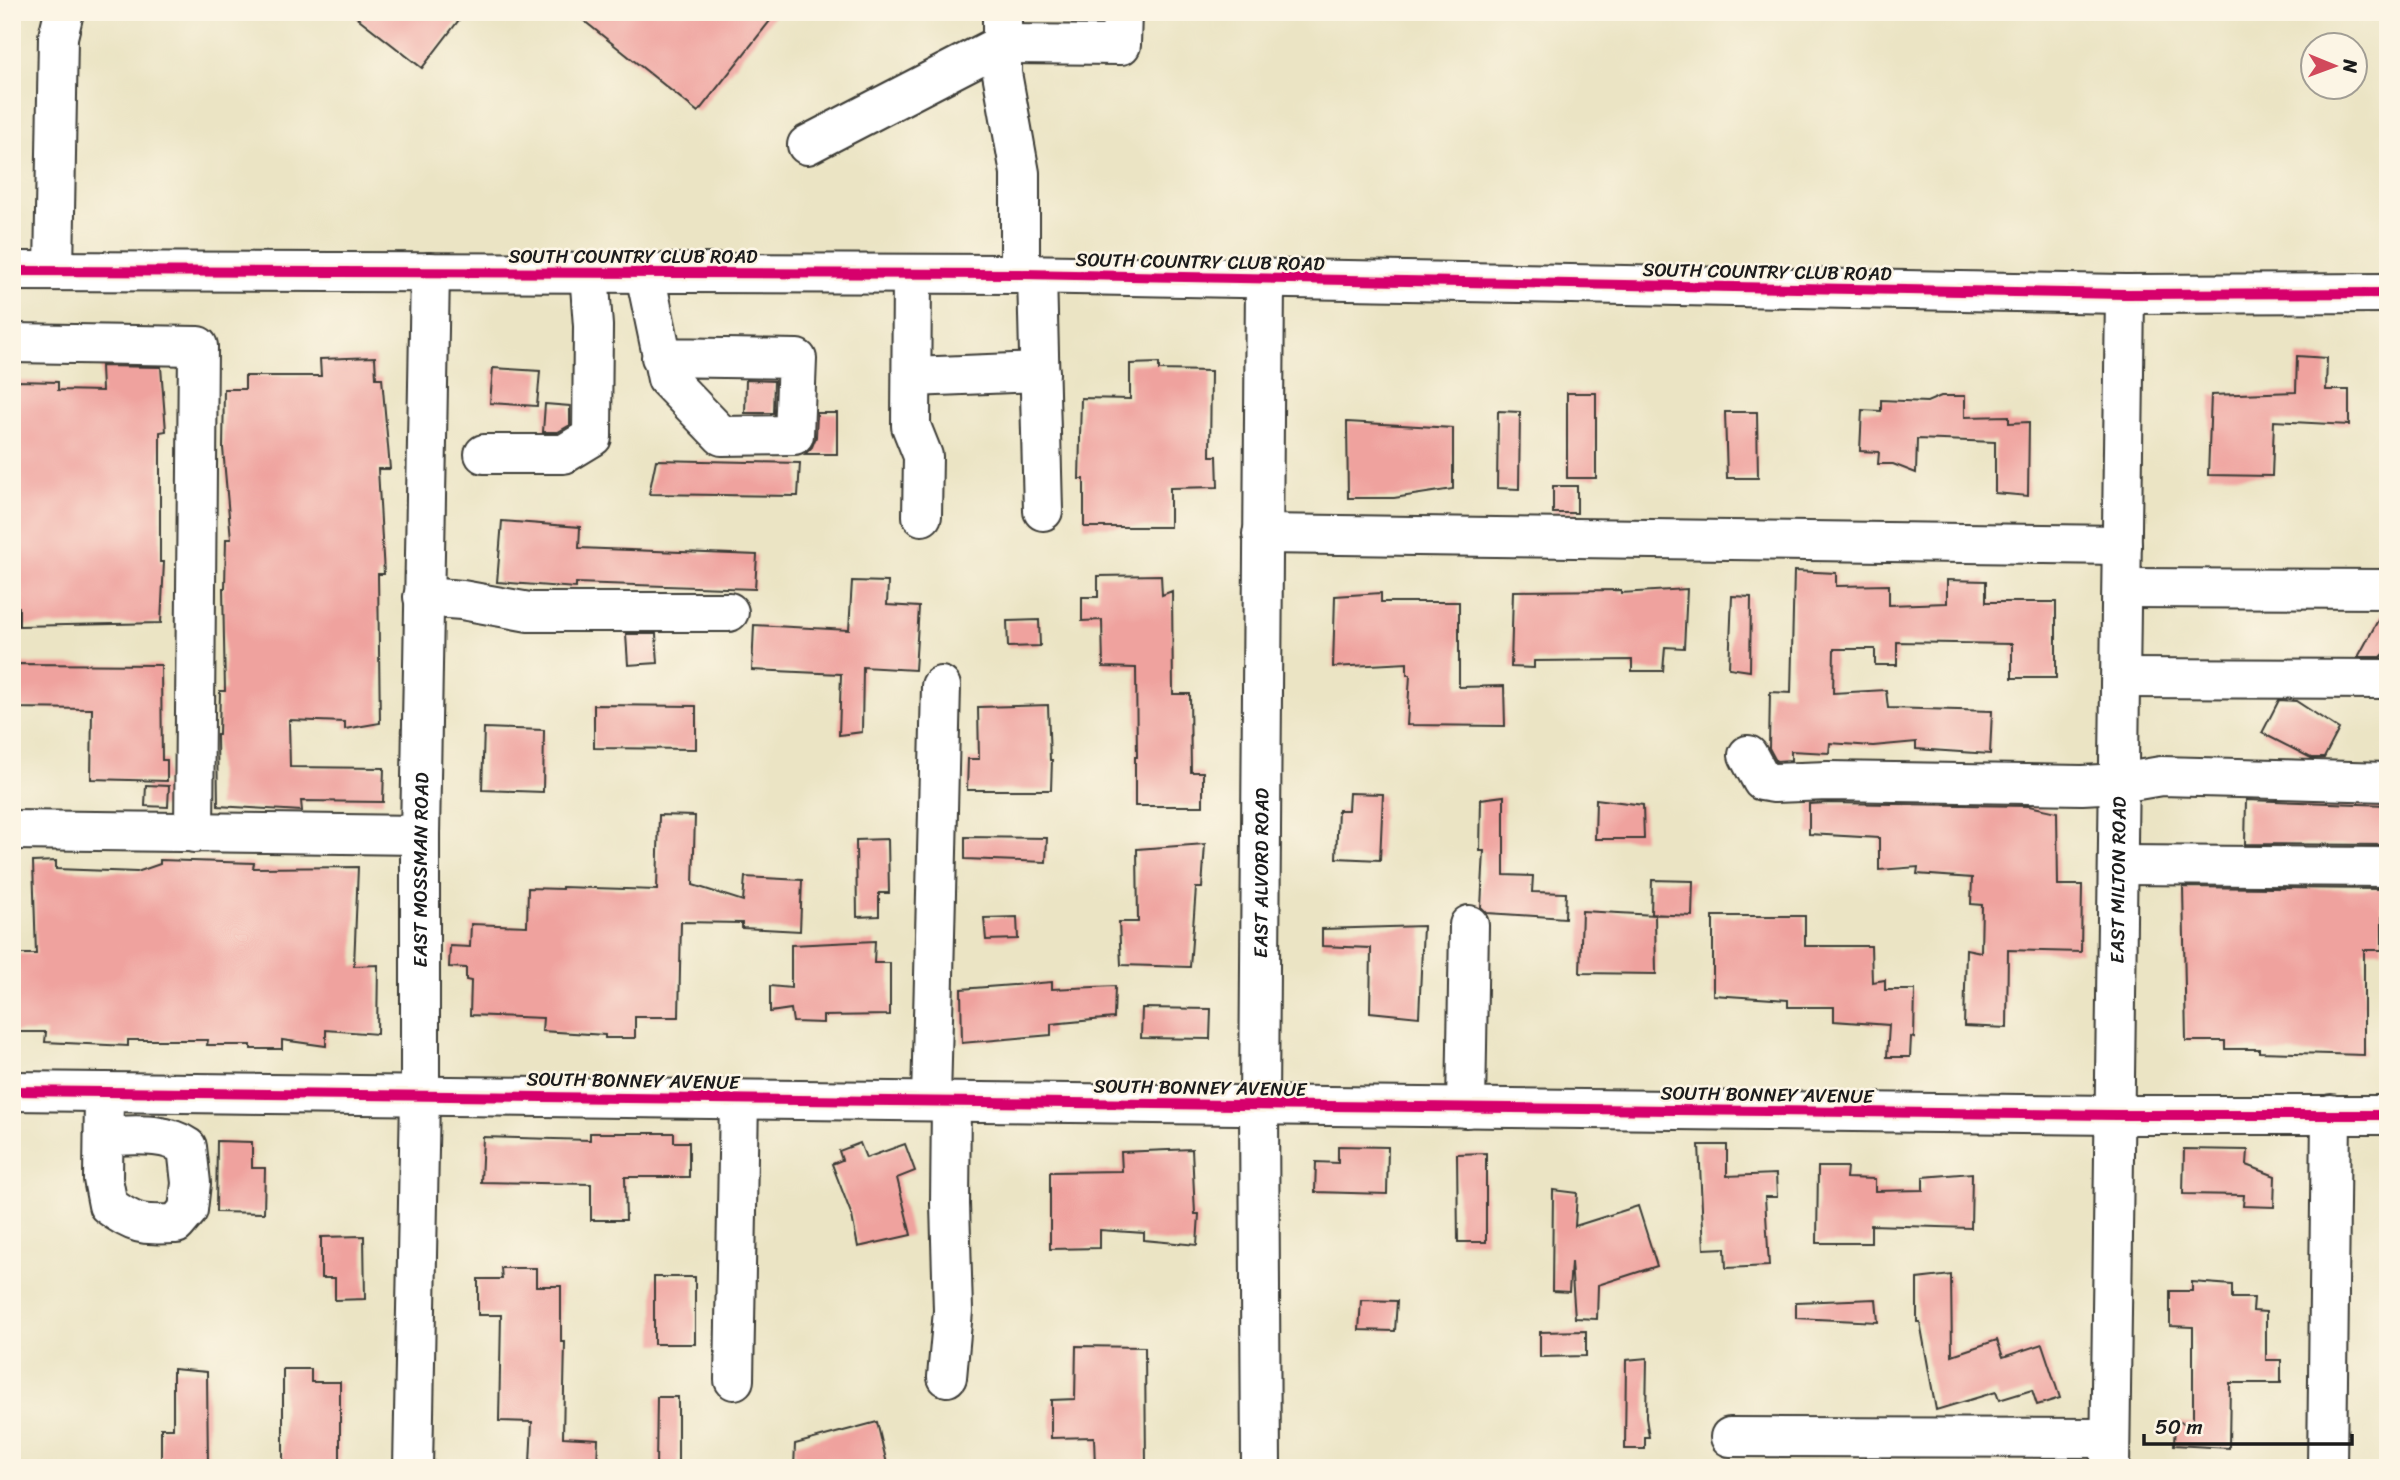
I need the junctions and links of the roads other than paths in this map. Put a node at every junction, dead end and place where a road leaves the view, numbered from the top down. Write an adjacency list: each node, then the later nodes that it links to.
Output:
1 (64, 12): 6 (street)
2 (1122, 12): 3 (street)
3 (1002, 28): 4 (street); 11 (street)
4 (807, 145)
5 (12, 271): 6 (street, SOUTH COUNTRY CLUB ROAD)
6 (54, 271): 7 (street, SOUTH COUNTRY CLUB ROAD)
7 (430, 272): 8 (street, SOUTH COUNTRY CLUB ROAD); 26 (street, EAST MOSSMAN ROAD)
8 (589, 272): 9 (street, SOUTH COUNTRY CLUB ROAD); 19 (street)
9 (645, 274): 10 (street, SOUTH COUNTRY CLUB ROAD); 17 (street)
10 (912, 275): 11 (street, SOUTH COUNTRY CLUB ROAD); 18 (street)
11 (1029, 275): 12 (street, SOUTH COUNTRY CLUB ROAD); 16 (street)
12 (1265, 280): 14 (street, SOUTH COUNTRY CLUB ROAD); 22 (street, EAST ALVORD ROAD)
13 (2388, 293): 14 (street, SOUTH COUNTRY CLUB ROAD)
14 (2125, 294): 23 (street, EAST MILTON ROAD)
15 (12, 343): 35 (street)
16 (1039, 354): 18 (street); 20 (street)
17 (662, 357)
18 (912, 377): 21 (street)
19 (484, 454)
20 (1043, 511)
21 (922, 516)
22 (1262, 534): 23 (street); 45 (street, EAST ALVORD ROAD)
23 (2122, 545): 24 (street, EAST MILTON ROAD)
24 (2122, 588): 25 (street); 28 (street, EAST MILTON ROAD)
25 (2388, 589)
26 (424, 597): 27 (street); 36 (street, EAST MOSSMAN ROAD)
27 (729, 612)
28 (2121, 678): 29 (street); 33 (street, EAST MILTON ROAD)
29 (2388, 679)
30 (941, 686): 44 (street)
31 (1748, 755): 33 (street)
32 (2388, 782): 33 (street)
33 (2119, 783): 37 (street, EAST MILTON ROAD)
34 (12, 830): 35 (street)
35 (194, 833): 36 (street)
36 (420, 835): 42 (street, EAST MOSSMAN ROAD)
37 (2119, 865): 38 (street); 48 (street, EAST MILTON ROAD)
38 (2388, 867)
39 (1469, 925): 46 (street)
40 (12, 1091): 41 (street, SOUTH BONNEY AVENUE)
41 (104, 1092): 42 (street, SOUTH BONNEY AVENUE); 50 (street)
42 (420, 1096): 43 (street, SOUTH BONNEY AVENUE); 55 (street, EAST MOSSMAN ROAD)
43 (739, 1099): 44 (street, SOUTH BONNEY AVENUE); 52 (street)
44 (941, 1101): 45 (street, SOUTH BONNEY AVENUE); 51 (street)
45 (1259, 1105): 46 (street, SOUTH BONNEY AVENUE); 56 (street, EAST ALVORD ROAD)
46 (1466, 1108): 48 (street, SOUTH BONNEY AVENUE)
47 (2331, 1114): 48 (street, SOUTH BONNEY AVENUE); 49 (street, SOUTH BONNEY AVENUE); 57 (street)
48 (2116, 1115): 54 (street, EAST MILTON ROAD)
49 (2388, 1115)
50 (104, 1136)
51 (947, 1377)
52 (734, 1380)
53 (1730, 1437): 54 (street)
54 (2110, 1453)
55 (413, 1468)
56 (1261, 1468)
57 (2327, 1468)

